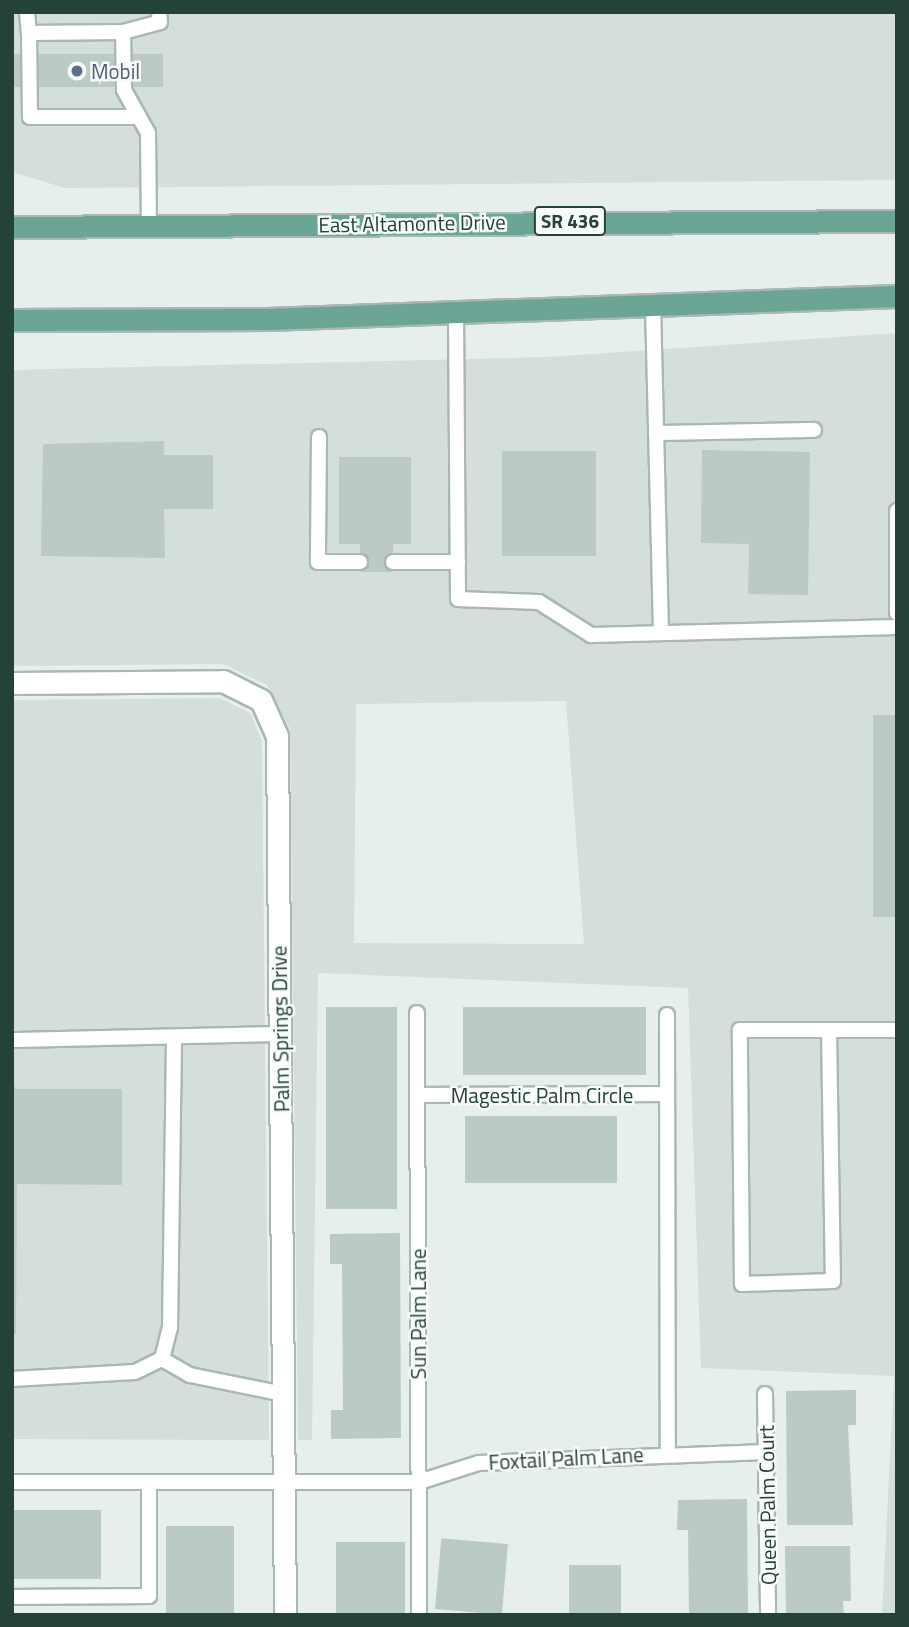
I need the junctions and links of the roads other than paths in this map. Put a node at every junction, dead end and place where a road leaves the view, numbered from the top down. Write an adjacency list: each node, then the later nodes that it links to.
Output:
1 (27, 12): 4 (lane)
2 (159, 12): 3 (lane)
3 (123, 32): 4 (lane); 5 (lane)
4 (29, 33): 5 (lane)
5 (139, 117): 7 (lane)
6 (897, 220): 7 (main road, East Altamonte Drive / SR 436)
7 (149, 226): 8 (main road, East Altamonte Drive / SR 436)
8 (12, 227)
9 (897, 296): 10 (main road)
10 (653, 305): 11 (main road); 14 (lane)
11 (456, 312): 12 (main road); 19 (lane)
12 (12, 320)
13 (814, 430): 14 (lane)
14 (656, 433): 23 (lane)
15 (319, 437): 17 (lane)
16 (897, 511): 20 (lane)
17 (360, 562)
18 (393, 562): 19 (lane)
19 (458, 562): 23 (lane)
20 (896, 572): 21 (lane)
21 (897, 613)
22 (897, 627): 23 (lane)
23 (661, 633)
24 (12, 683): 29 (street, Palm Springs Drive)
25 (417, 1013): 33 (lane, Sun Palm Lane)
26 (667, 1015): 32 (lane)
27 (829, 1030): 27 (lane); 28 (lane)
28 (897, 1030)
29 (280, 1034): 30 (lane); 36 (street, Palm Springs Drive)
30 (174, 1037): 31 (lane); 34 (lane)
31 (12, 1040)
32 (667, 1094): 33 (lane, Magestic Palm Circle); 39 (lane)
33 (417, 1095): 41 (lane, Sun Palm Lane)
34 (162, 1359): 35 (lane); 36 (lane)
35 (12, 1379)
36 (283, 1394): 43 (street, Palm Springs Drive)
37 (765, 1394): 38 (lane, Queen Palm Court)
38 (766, 1452): 39 (lane, Foxtail Palm Lane); 47 (lane, Queen Palm Court)
39 (668, 1453): 41 (lane, Foxtail Palm Lane)
40 (12, 1482): 42 (lane, Foxtail Palm Lane)
41 (419, 1482): 43 (lane, Foxtail Palm Lane); 46 (lane, Sun Palm Lane)
42 (149, 1483): 43 (lane, Foxtail Palm Lane); 44 (lane)
43 (284, 1483): 45 (street, Palm Springs Drive)
44 (12, 1597)
45 (285, 1615)
46 (419, 1615)
47 (768, 1615)

